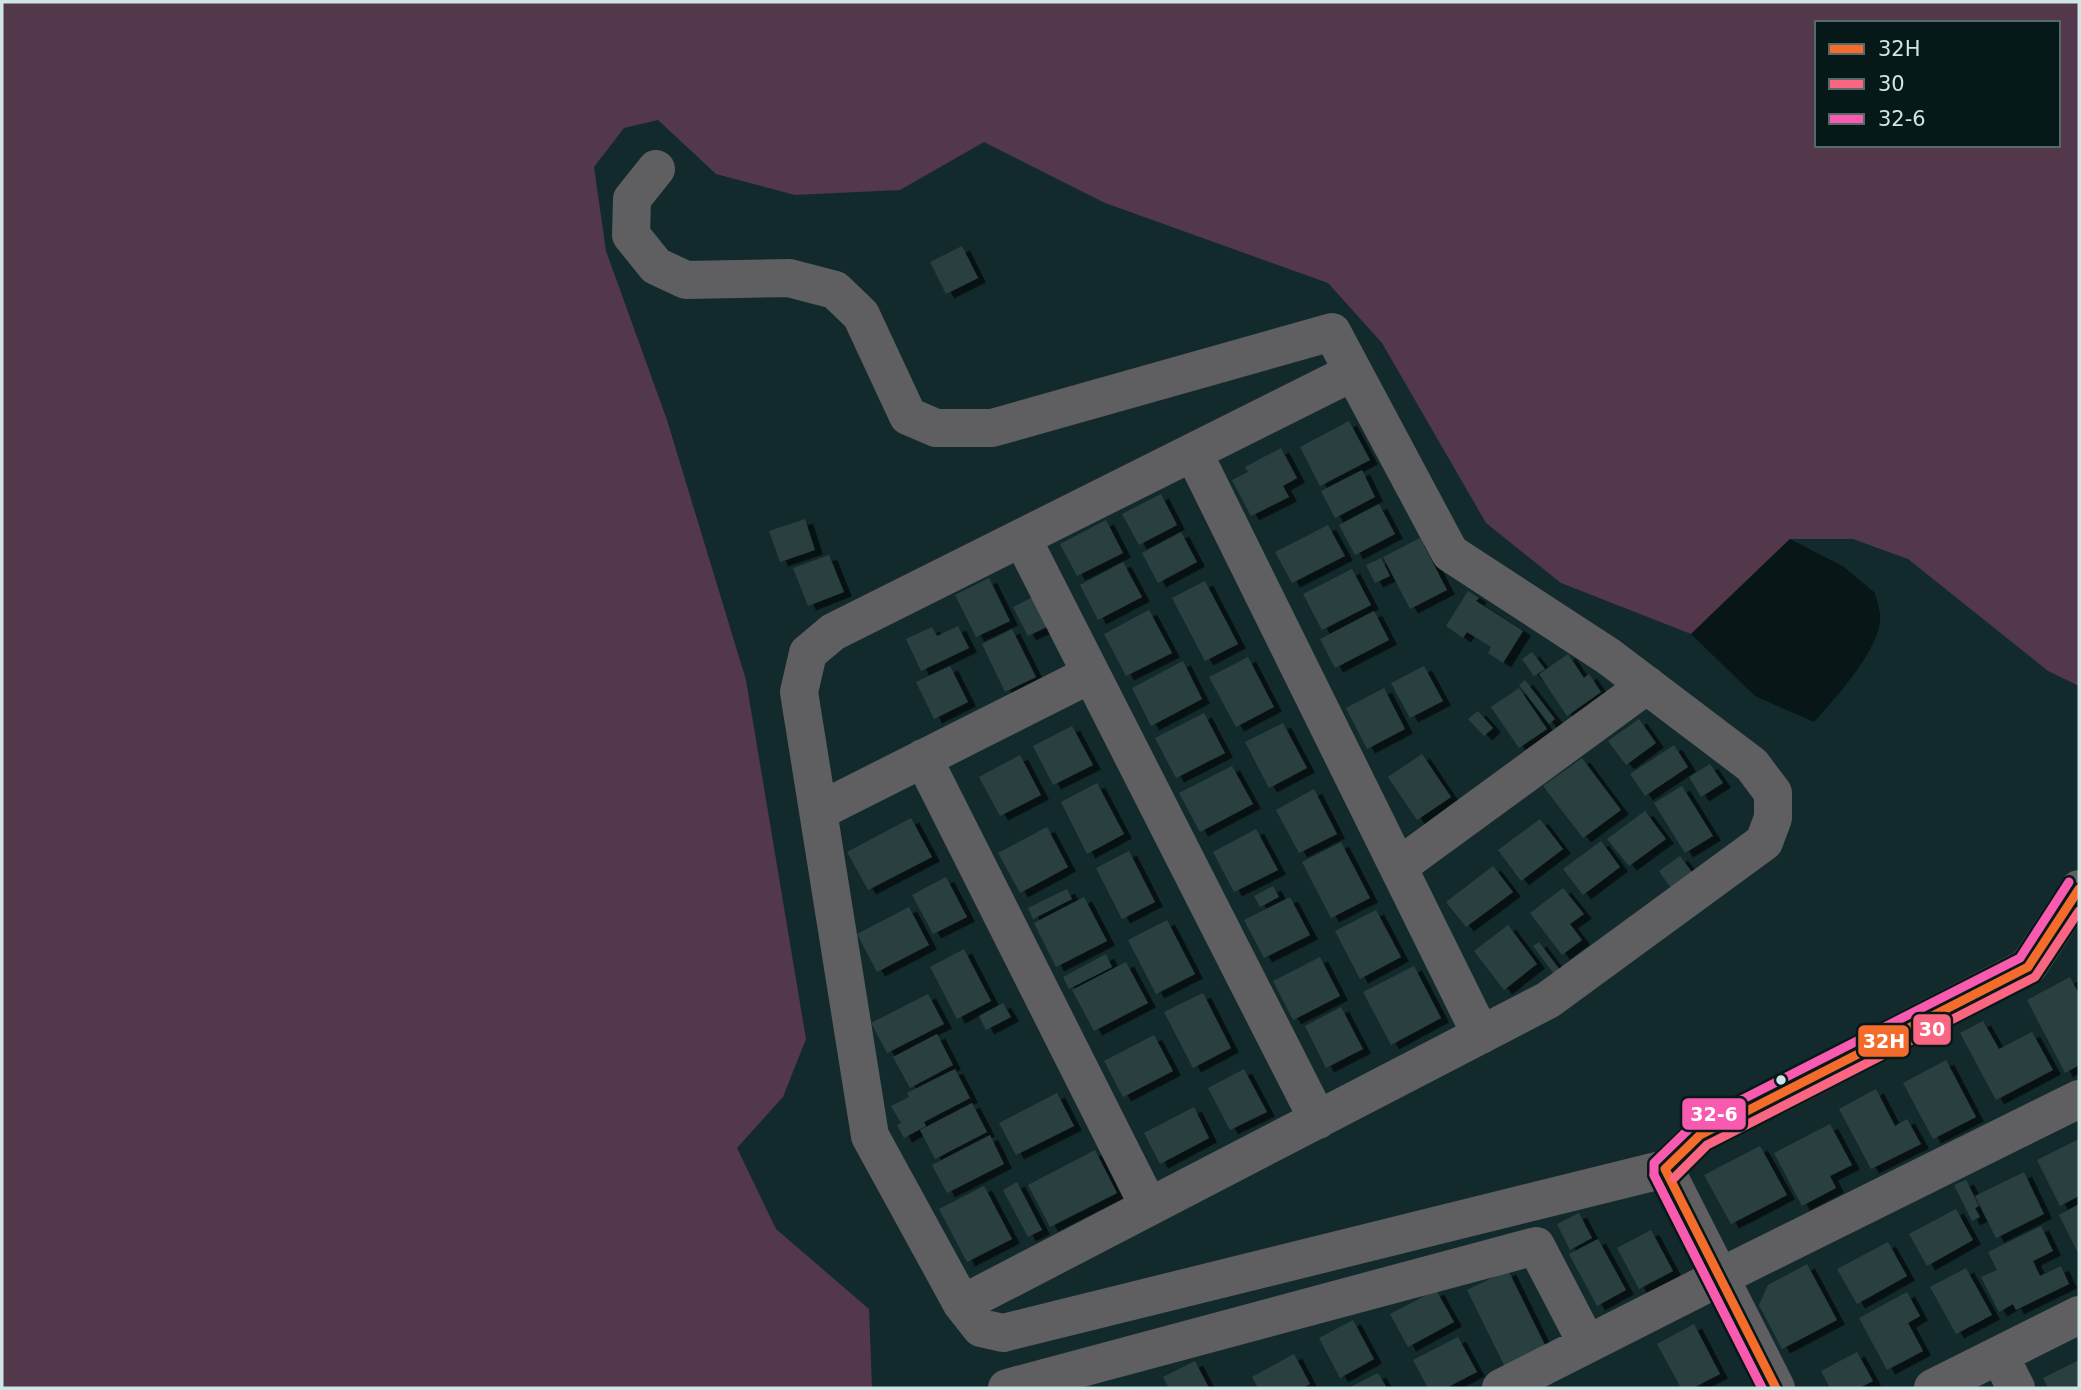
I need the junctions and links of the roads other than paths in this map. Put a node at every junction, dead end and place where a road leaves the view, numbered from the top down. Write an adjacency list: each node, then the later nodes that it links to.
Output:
1 (656, 169): 2 (street)
2 (1353, 372): 3 (street); 6 (street)
3 (1193, 452): 4 (street); 9 (street)
4 (1022, 538): 5 (street); 8 (street)
5 (1091, 674): 7 (street); 13 (street)
6 (1647, 685): 9 (street); 11 (street)
7 (923, 758): 8 (street); 15 (street)
8 (818, 811): 17 (street)
9 (1398, 867): 11 (street)
10 (2079, 889): 14 (street)
11 (1481, 1035): 13 (street)
12 (2079, 1099): 16 (street)
13 (1318, 1120): 15 (street)
14 (1665, 1169): 16 (street); 17 (street)
15 (1149, 1207): 17 (street)
16 (1720, 1277): 19 (street); 23 (street)
17 (962, 1304)
18 (2079, 1315): 20 (street)
19 (1587, 1344): 21 (street); 22 (street)
20 (1999, 1355): 24 (street); 25 (street)
21 (1007, 1388)
22 (1500, 1388)
23 (1776, 1388)
24 (1933, 1388)
25 (2016, 1388)

